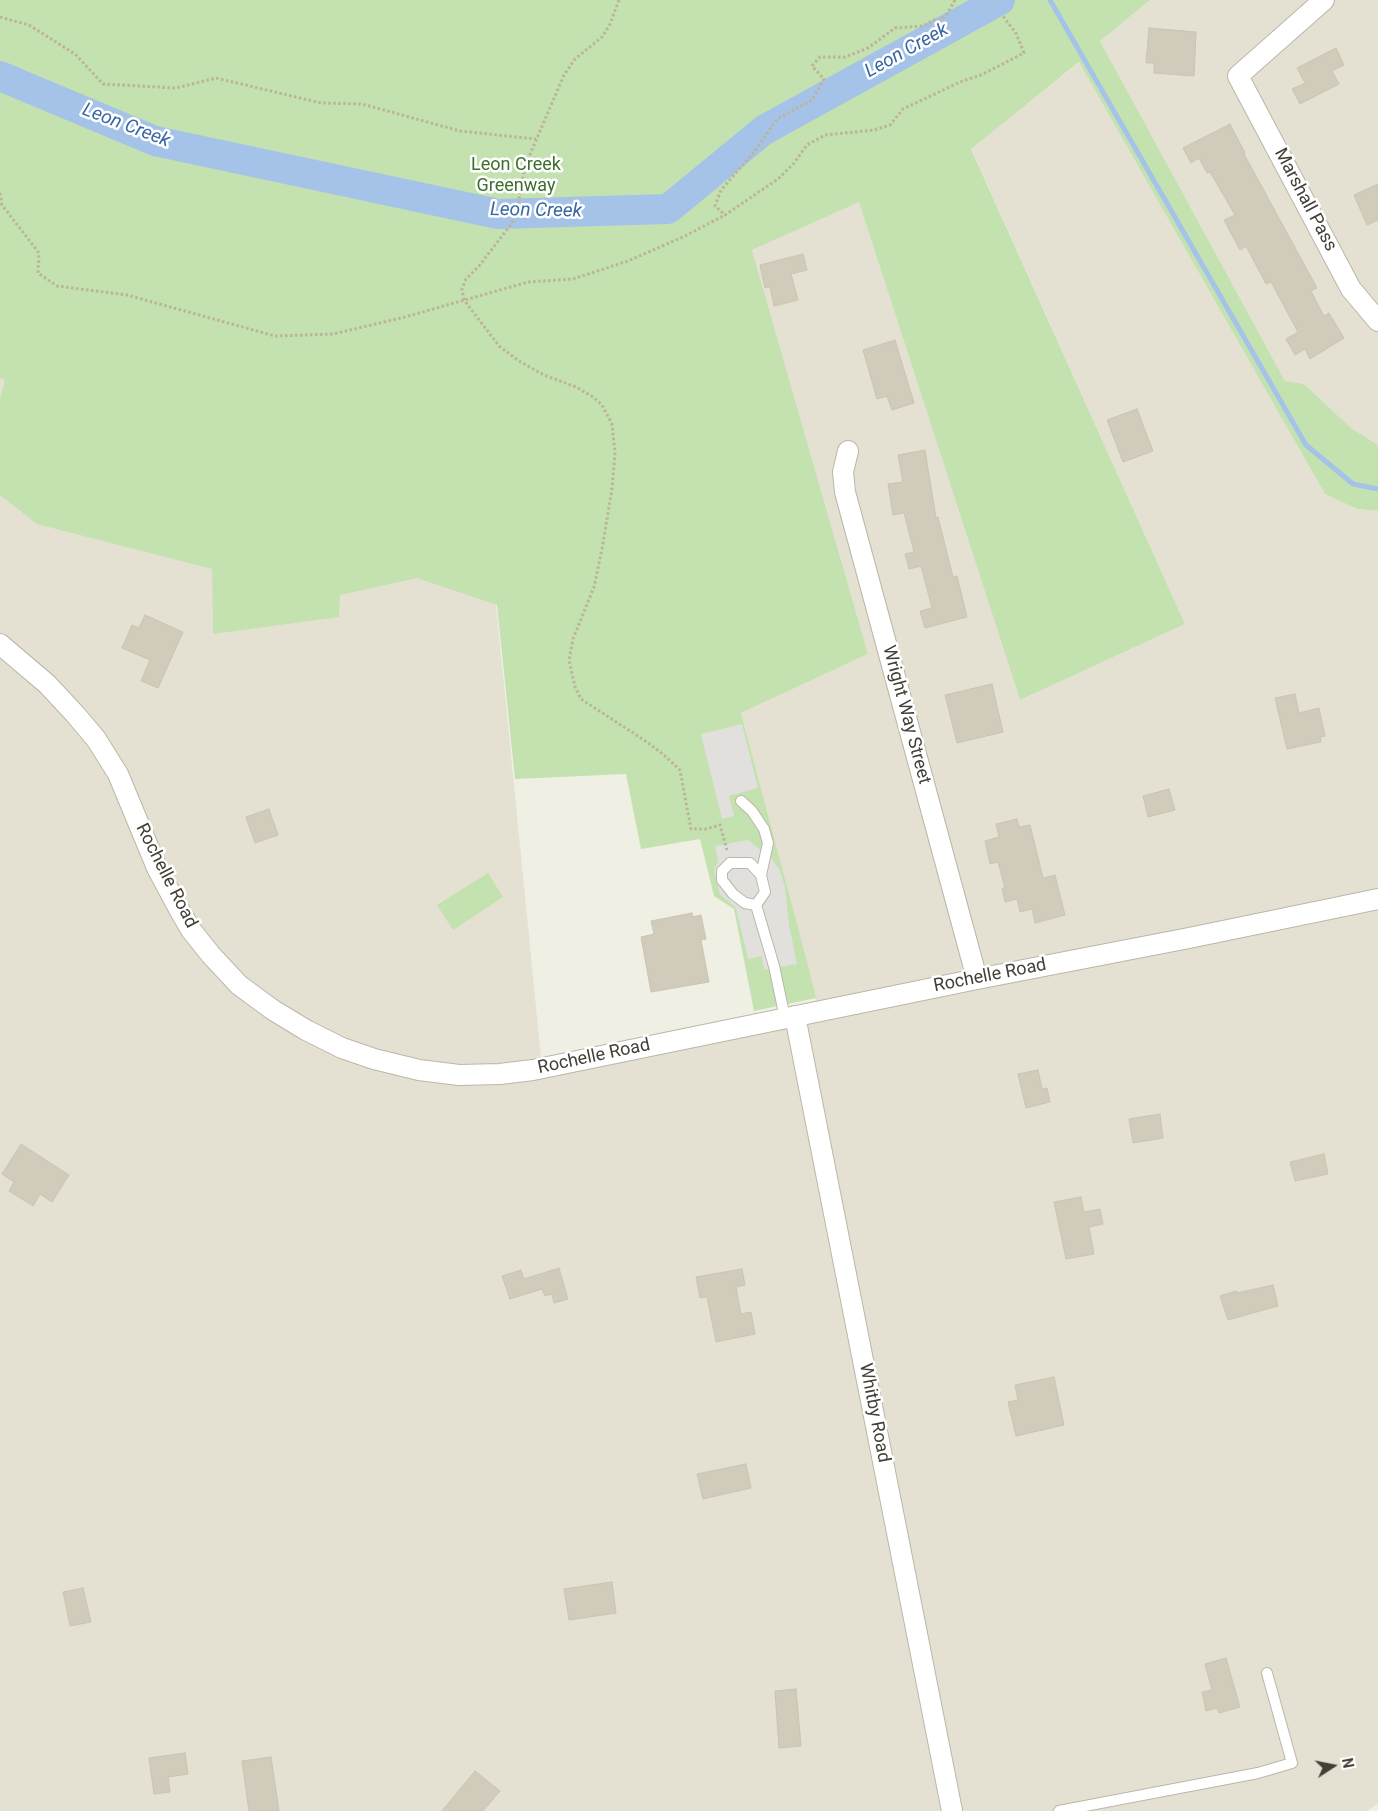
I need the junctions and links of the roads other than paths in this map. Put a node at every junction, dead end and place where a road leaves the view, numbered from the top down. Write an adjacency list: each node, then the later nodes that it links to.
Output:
1 (1324, 0): 2 (street, Marshall Pass)
2 (1378, 321)
3 (848, 451): 9 (street, Wright Way Street)
4 (0, 644): 10 (street, Rochelle Road)
5 (741, 801): 6 (lane)
6 (761, 875): 8 (lane); 8 (lane)
7 (1378, 899): 9 (street, Rochelle Road)
8 (756, 904): 10 (lane)
9 (977, 979): 10 (street, Rochelle Road)
10 (790, 1017): 12 (street, Whitby Road)
11 (1267, 1672): 13 (lane)
12 (952, 1811)
13 (1059, 1811)

